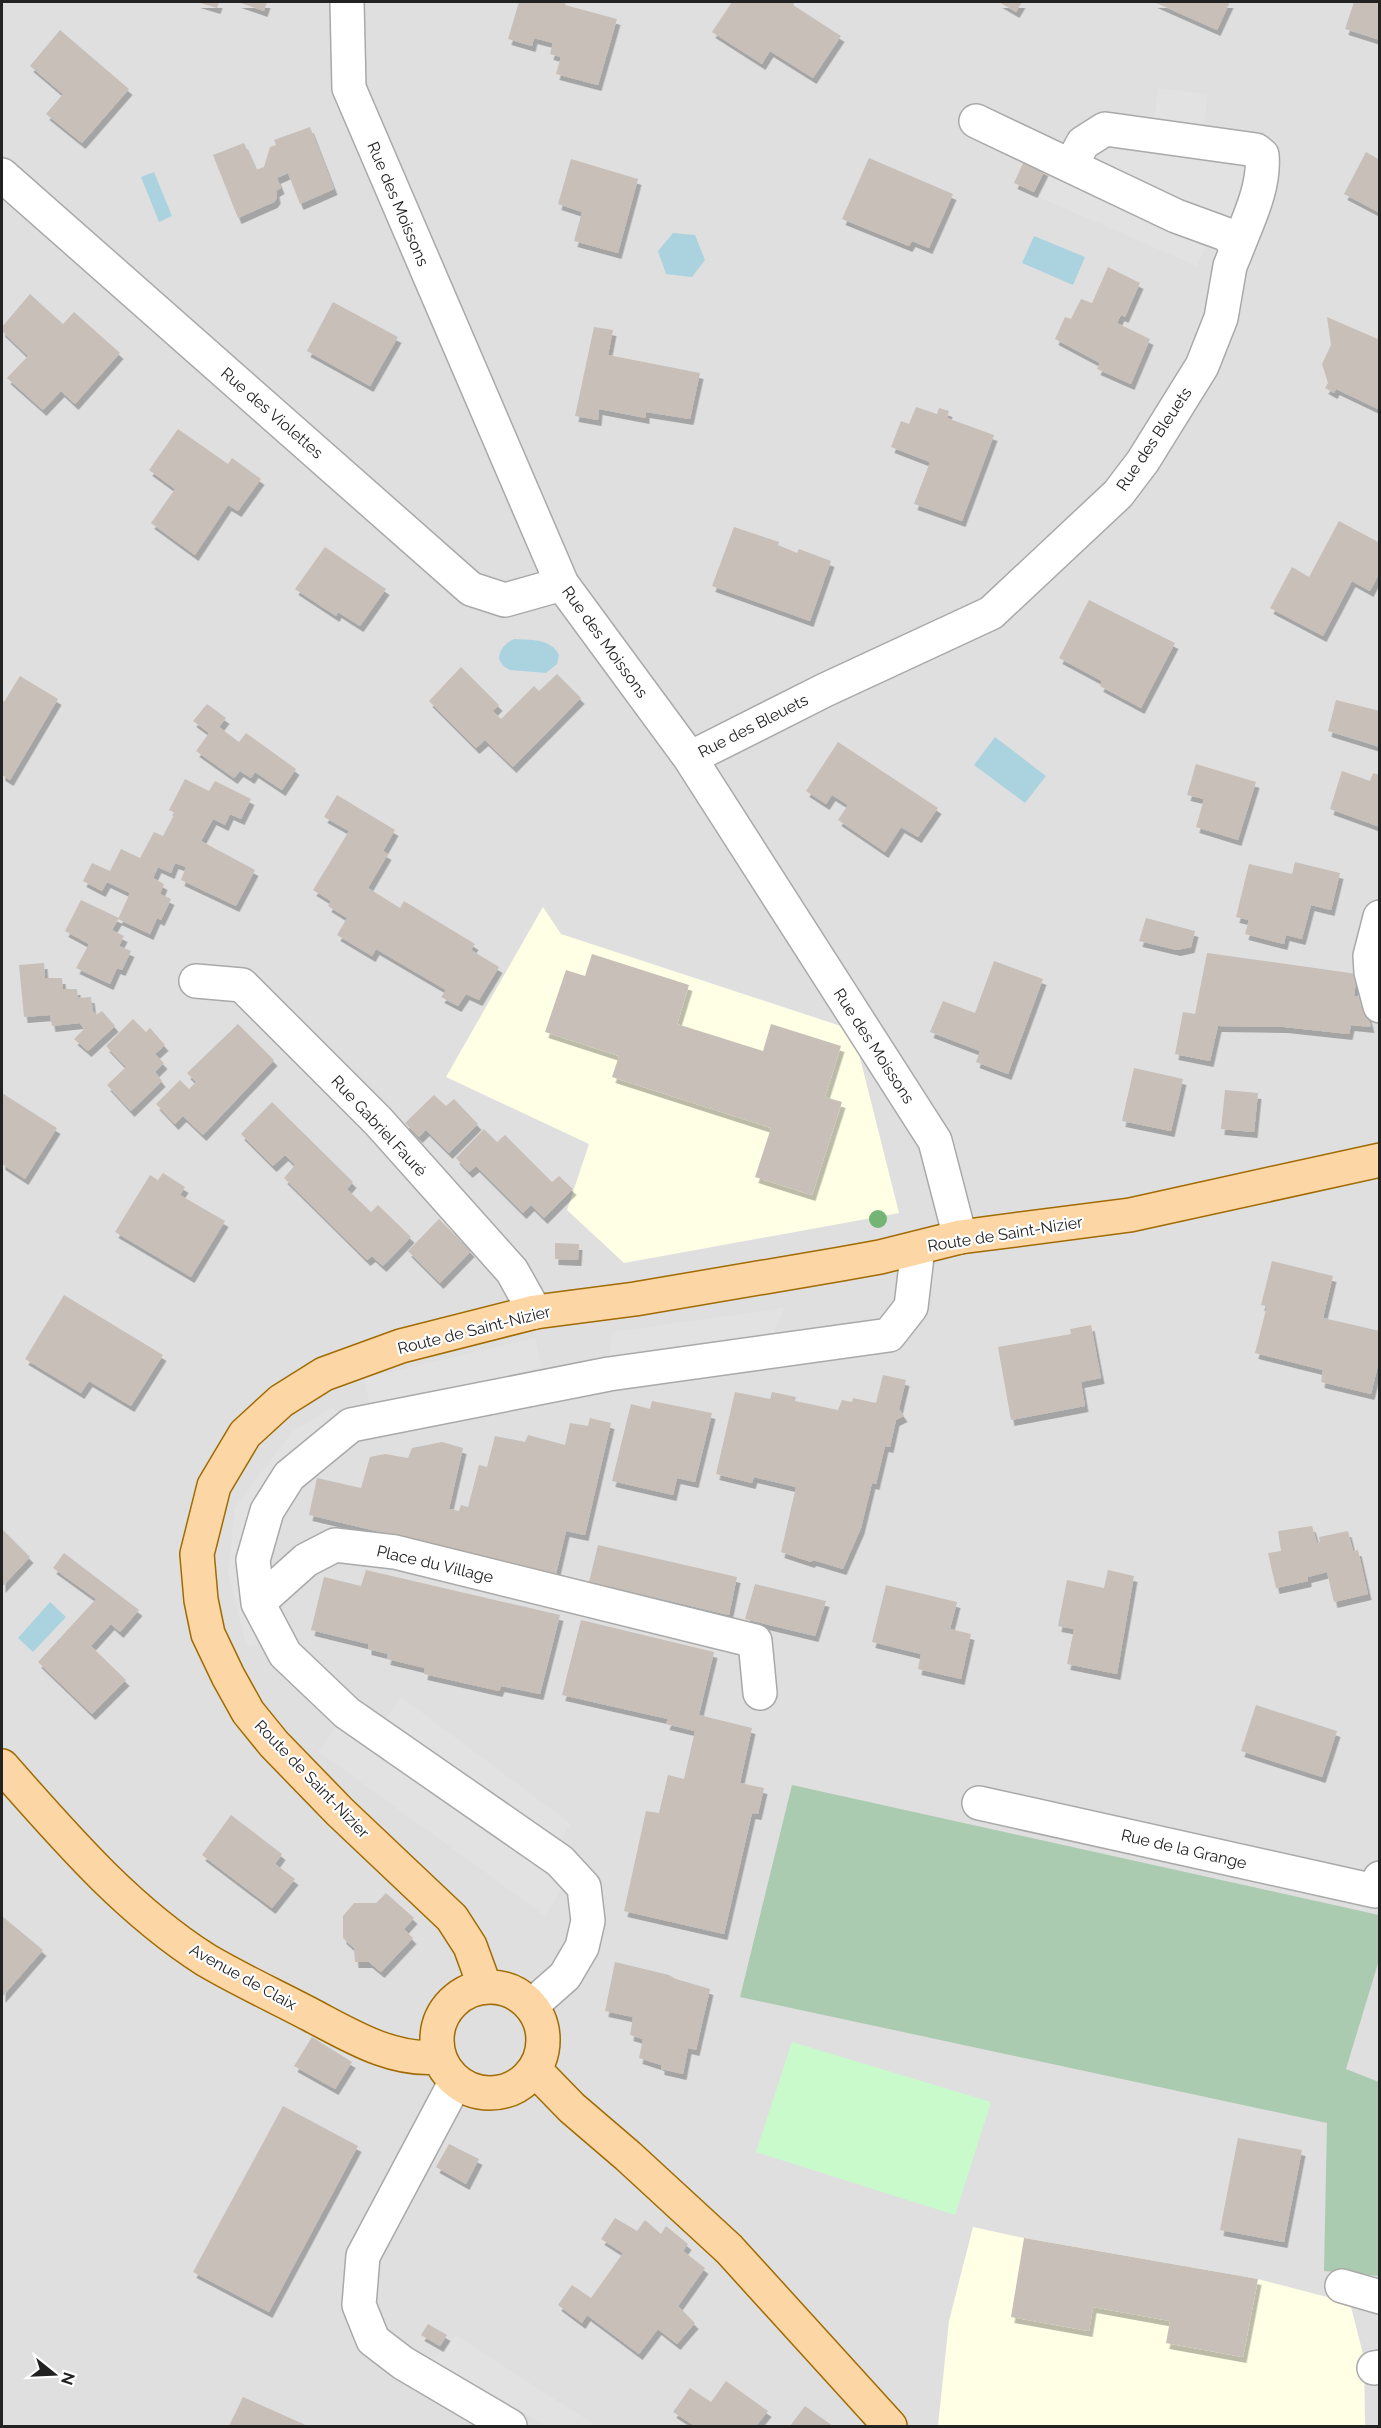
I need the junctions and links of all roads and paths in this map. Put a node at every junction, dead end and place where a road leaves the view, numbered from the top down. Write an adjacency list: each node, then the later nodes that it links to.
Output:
1 (346, 2): 6 (street, Rue des Moissons)
2 (976, 121): 3 (street)
3 (1071, 165): 5 (street); 5 (street, Rue des Bleuets)
4 (2, 175): 6 (street, Rue des Violettes)
5 (1237, 249): 7 (street, Rue des Bleuets)
6 (562, 585): 7 (street, Rue des Moissons)
7 (690, 758): 12 (street, Rue des Moissons)
8 (1380, 917): 10 (street)
9 (196, 981): 14 (street, Rue Gabriel Fauré)
10 (1380, 1006)
11 (1380, 1160): 12 (main road, Route de Saint-Nizier)
12 (960, 1237): 13 (main road, Route de Saint-Nizier)
13 (918, 1248): 14 (main road, Route de Saint-Nizier); 15 (street)
14 (535, 1312): 20 (main road, Route de Saint-Nizier)
15 (258, 1603): 16 (street, Place du Village); 21 (street)
16 (760, 1692)
17 (2, 1766): 22 (main road, Avenue de Claix)
18 (979, 1803): 19 (street, Rue de la Grange)
19 (1380, 1878)
20 (485, 1987): 21 (main road); 22 (main road)
21 (531, 2006): 23 (main road)
22 (448, 2069): 23 (main road); 26 (street)
23 (535, 2070): 27 (main road)
24 (1342, 2286): 25 (street)
25 (1380, 2297)
26 (510, 2427)
27 (890, 2427)

